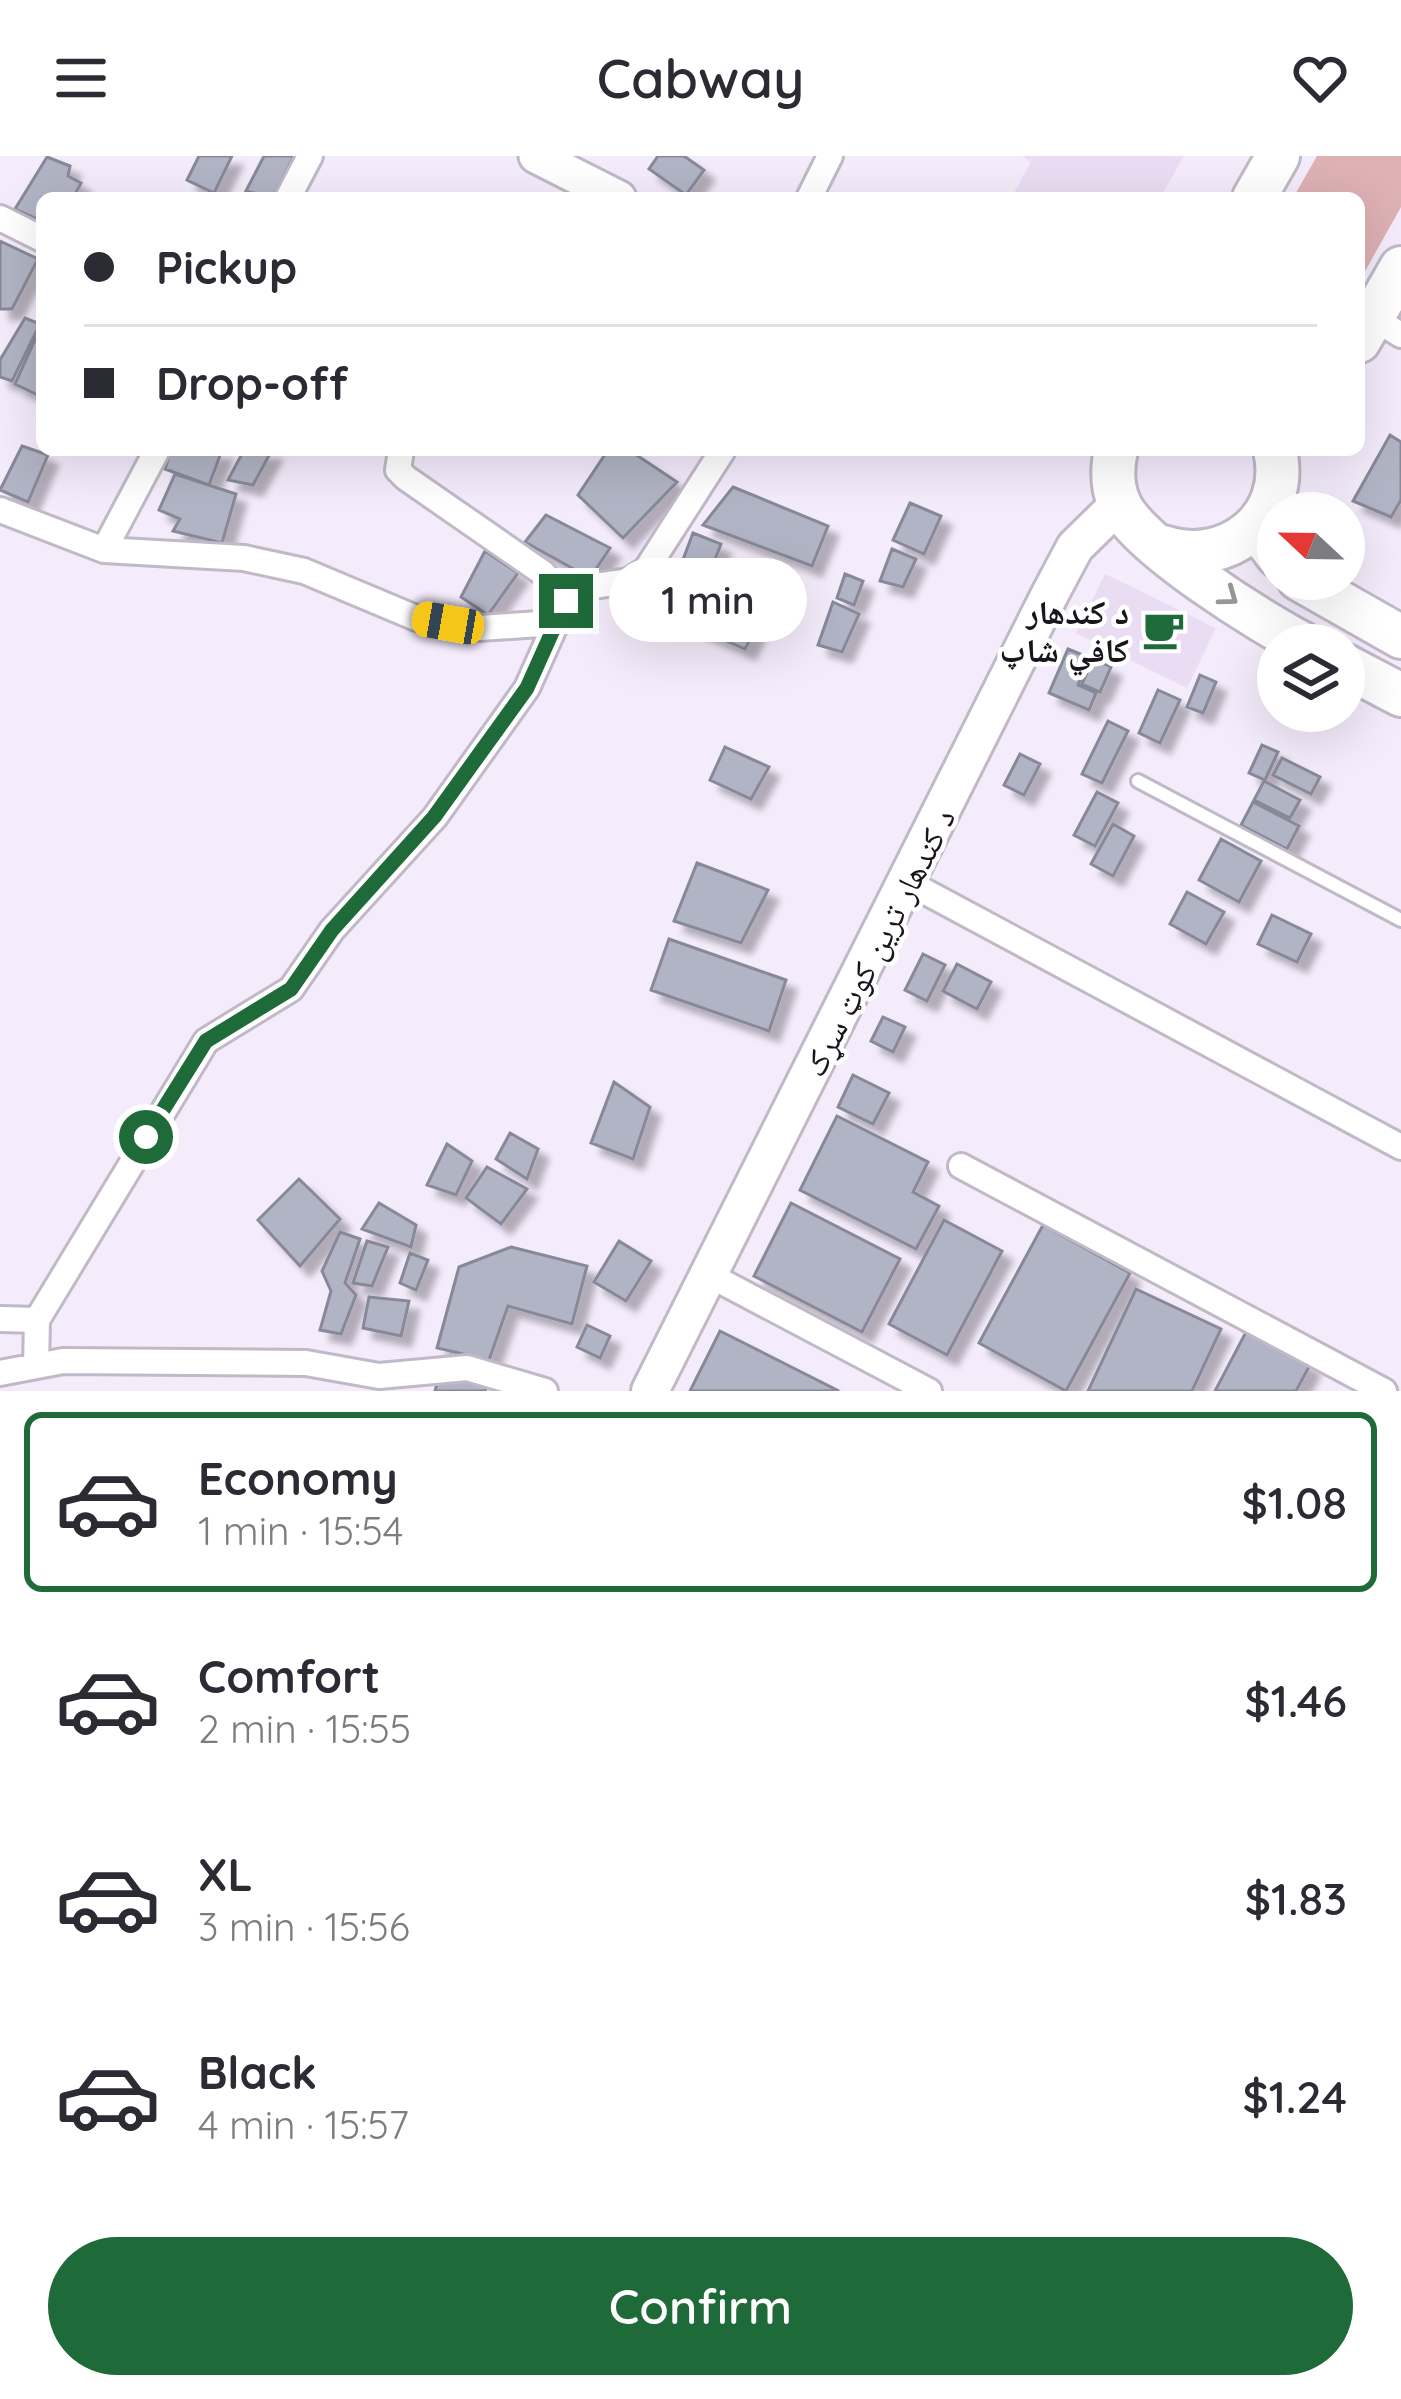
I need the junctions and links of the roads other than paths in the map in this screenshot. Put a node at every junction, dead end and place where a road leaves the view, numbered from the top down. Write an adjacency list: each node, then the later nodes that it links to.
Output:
1 (310, 156): 5 (street)
2 (536, 156): 6 (street)
3 (830, 156): 7 (street)
4 (1278, 156): 8 (highway)
5 (291, 192)
6 (607, 192)
7 (811, 192)
8 (1257, 192)
9 (0, 218): 10 (street)
10 (36, 236)
11 (1401, 268): 12 (highway)
12 (1378, 332)
13 (154, 456): 23 (street)
14 (400, 456): 25 (street)
15 (719, 456): 25 (street)
16 (1110, 456): 19 (highway)
17 (1281, 456): 18 (highway)
18 (1273, 492)
19 (1119, 504): 21 (highway); 31 (main road, د کندهار ترين کوټ سړک)
20 (0, 509): 23 (street)
21 (1156, 544): 22 (highway); 26 (highway, one-way to 26)
22 (1257, 544)
23 (104, 550): 25 (street)
24 (1336, 600): 27 (highway)
25 (560, 612): 37 (street)
26 (1266, 624)
27 (1401, 637)
28 (1365, 676): 29 (highway)
29 (1401, 695)
30 (1138, 781): 32 (lane)
31 (909, 883): 33 (street); 35 (main road, د کندهار ترين کوټ سړک)
32 (1401, 920)
33 (1401, 1147)
34 (961, 1166): 43 (street)
35 (711, 1276): 41 (main road, د کندهار ترين کوټ سړک); 42 (street)
36 (0, 1319): 37 (street)
37 (37, 1320): 38 (street)
38 (36, 1366): 39 (street); 40 (street)
39 (0, 1373)
40 (544, 1391)
41 (650, 1391)
42 (929, 1391)
43 (1384, 1391)

